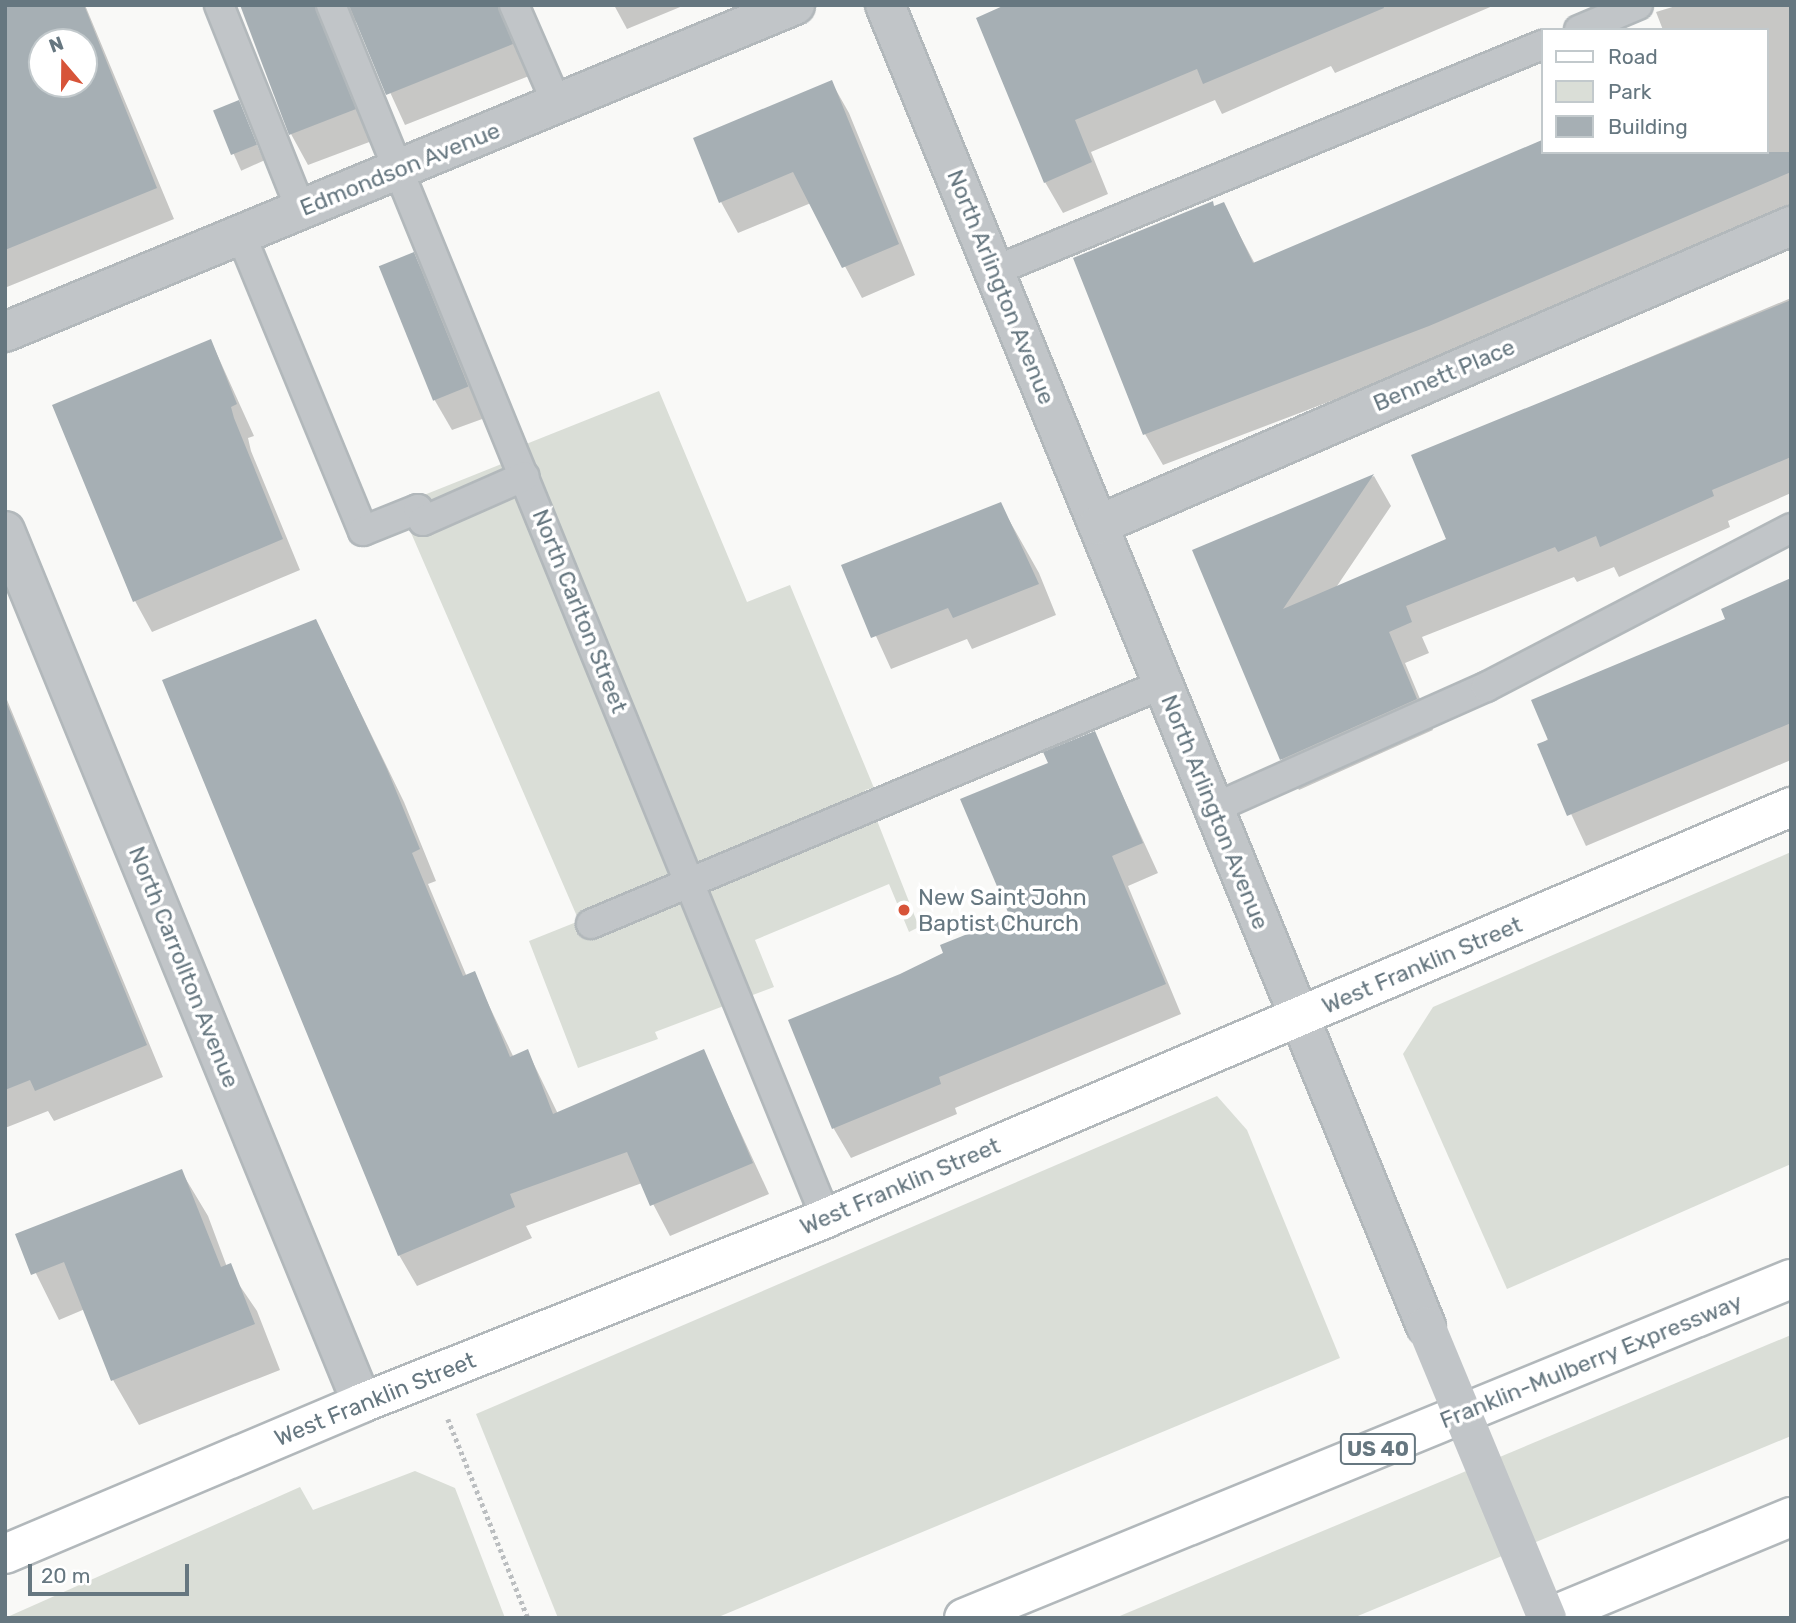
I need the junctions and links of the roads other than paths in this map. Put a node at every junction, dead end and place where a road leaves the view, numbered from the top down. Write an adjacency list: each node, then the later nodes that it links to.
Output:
1 (219, 5): 11 (lane)
2 (331, 5): 10 (lane, North Carlton Street)
3 (514, 5): 9 (lane)
4 (795, 5): 9 (street, Edmondson Avenue)
5 (885, 5): 14 (street, North Arlington Avenue)
6 (1638, 5): 7 (lane)
7 (1584, 28)
8 (1540, 46): 14 (lane)
9 (557, 104): 10 (street, Edmondson Avenue)
10 (400, 169): 11 (street, Edmondson Avenue); 16 (lane, North Carlton Street)
11 (302, 210): 13 (street, Edmondson Avenue)
12 (1791, 226): 17 (street, Bennett Place)
13 (241, 235): 15 (street, Edmondson Avenue); 16 (lane)
14 (995, 271): 17 (street, North Arlington Avenue)
15 (5, 332)
16 (525, 476): 23 (lane, North Carlton Street)
17 (1098, 524): 20 (street, North Arlington Avenue)
18 (1791, 528): 22 (lane)
19 (5, 531): 28 (street, North Carrollton Avenue)
20 (1163, 684): 22 (street, North Arlington Avenue); 23 (lane)
21 (1791, 807): 25 (main road, West Franklin Street)
22 (1214, 808): 25 (street, North Arlington Avenue)
23 (691, 885): 24 (lane); 26 (lane, North Carlton Street)
24 (591, 924)
25 (1299, 1018): 26 (main road, West Franklin Street); 32 (street, North Arlington Avenue, bridge)
26 (826, 1217): 28 (main road, West Franklin Street)
27 (1791, 1279): 31 (main road, Franklin-Mulberry Expressway / US 40)
28 (362, 1403): 30 (main road, West Franklin Street)
29 (1791, 1517): 32 (main road)
30 (5, 1553)
31 (964, 1618)
32 (1547, 1618)

